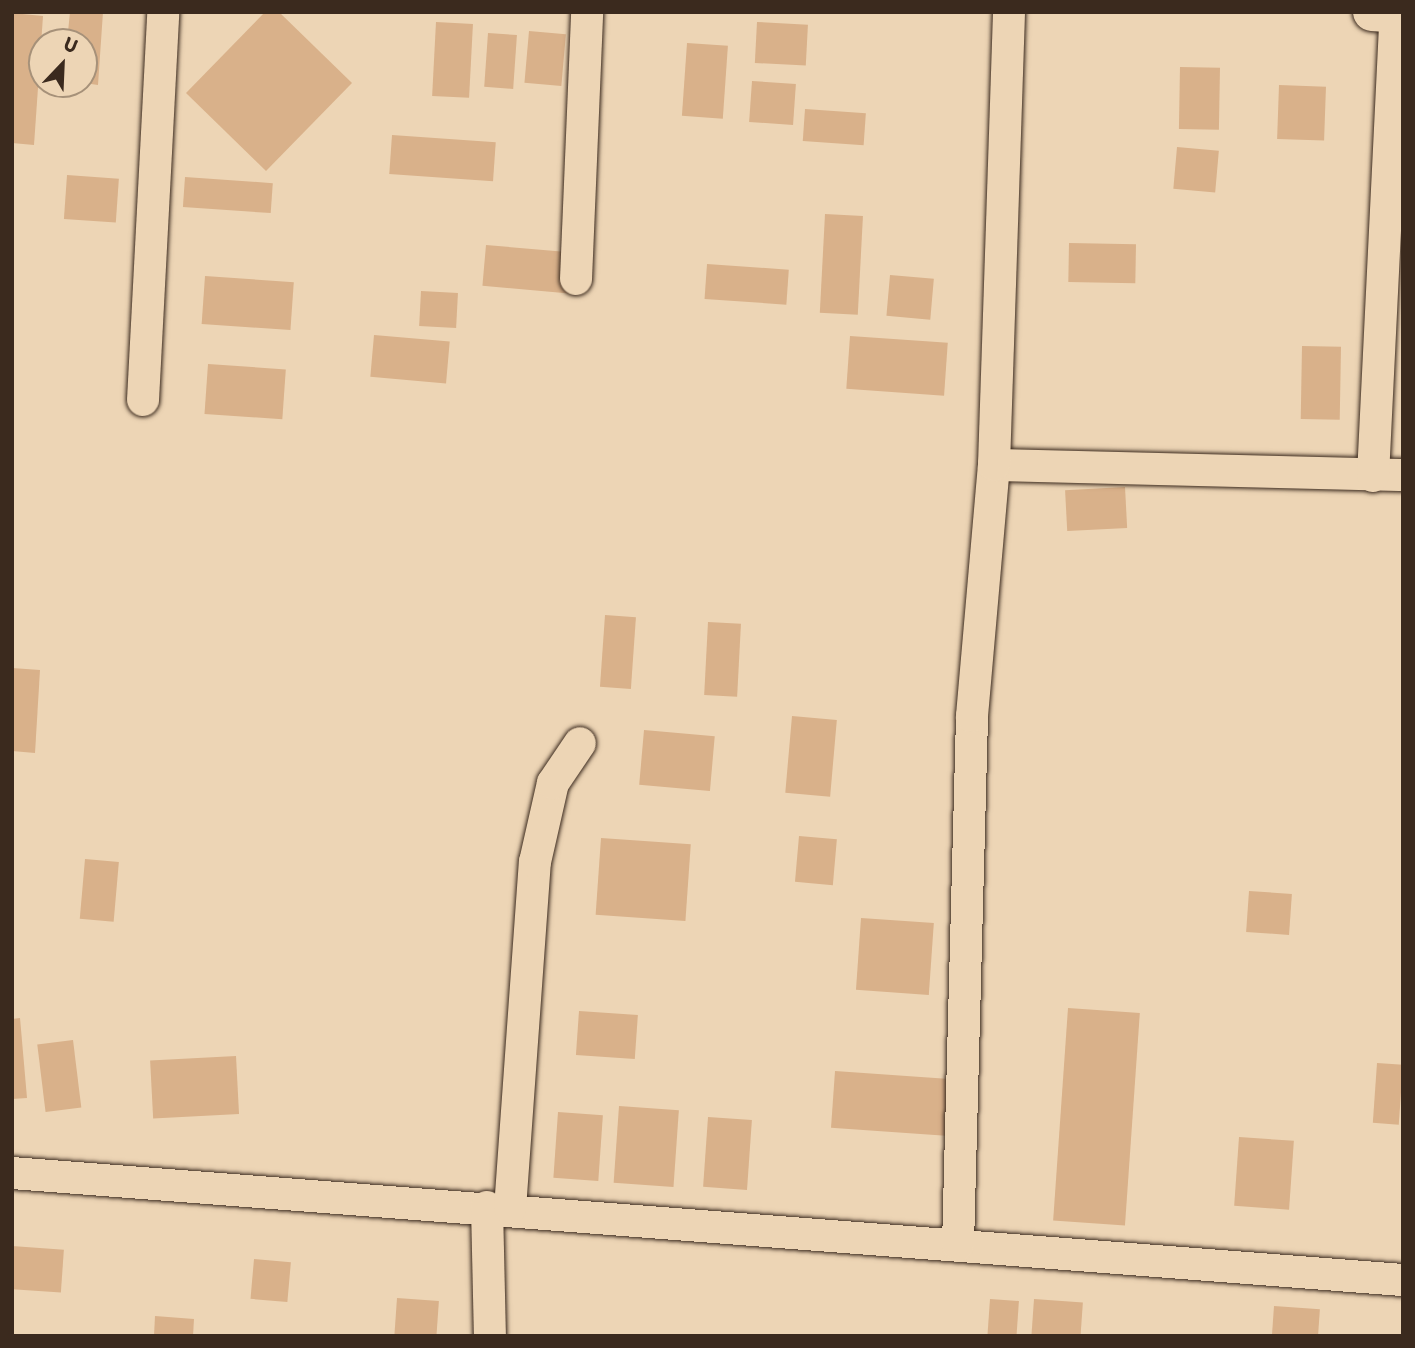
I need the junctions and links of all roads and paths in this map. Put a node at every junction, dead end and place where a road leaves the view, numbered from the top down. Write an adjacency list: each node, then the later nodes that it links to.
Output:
1 (163, 12): 6 (street)
2 (587, 12): 5 (street)
3 (1009, 12): 7 (street)
4 (1392, 13): 8 (street)
5 (576, 279)
6 (143, 400)
7 (994, 465): 8 (street); 12 (street)
8 (1388, 475)
9 (580, 743): 11 (street)
10 (12, 1173): 11 (street)
11 (498, 1208): 12 (street); 14 (street)
12 (958, 1245): 13 (street)
13 (1403, 1280)
14 (490, 1336)

